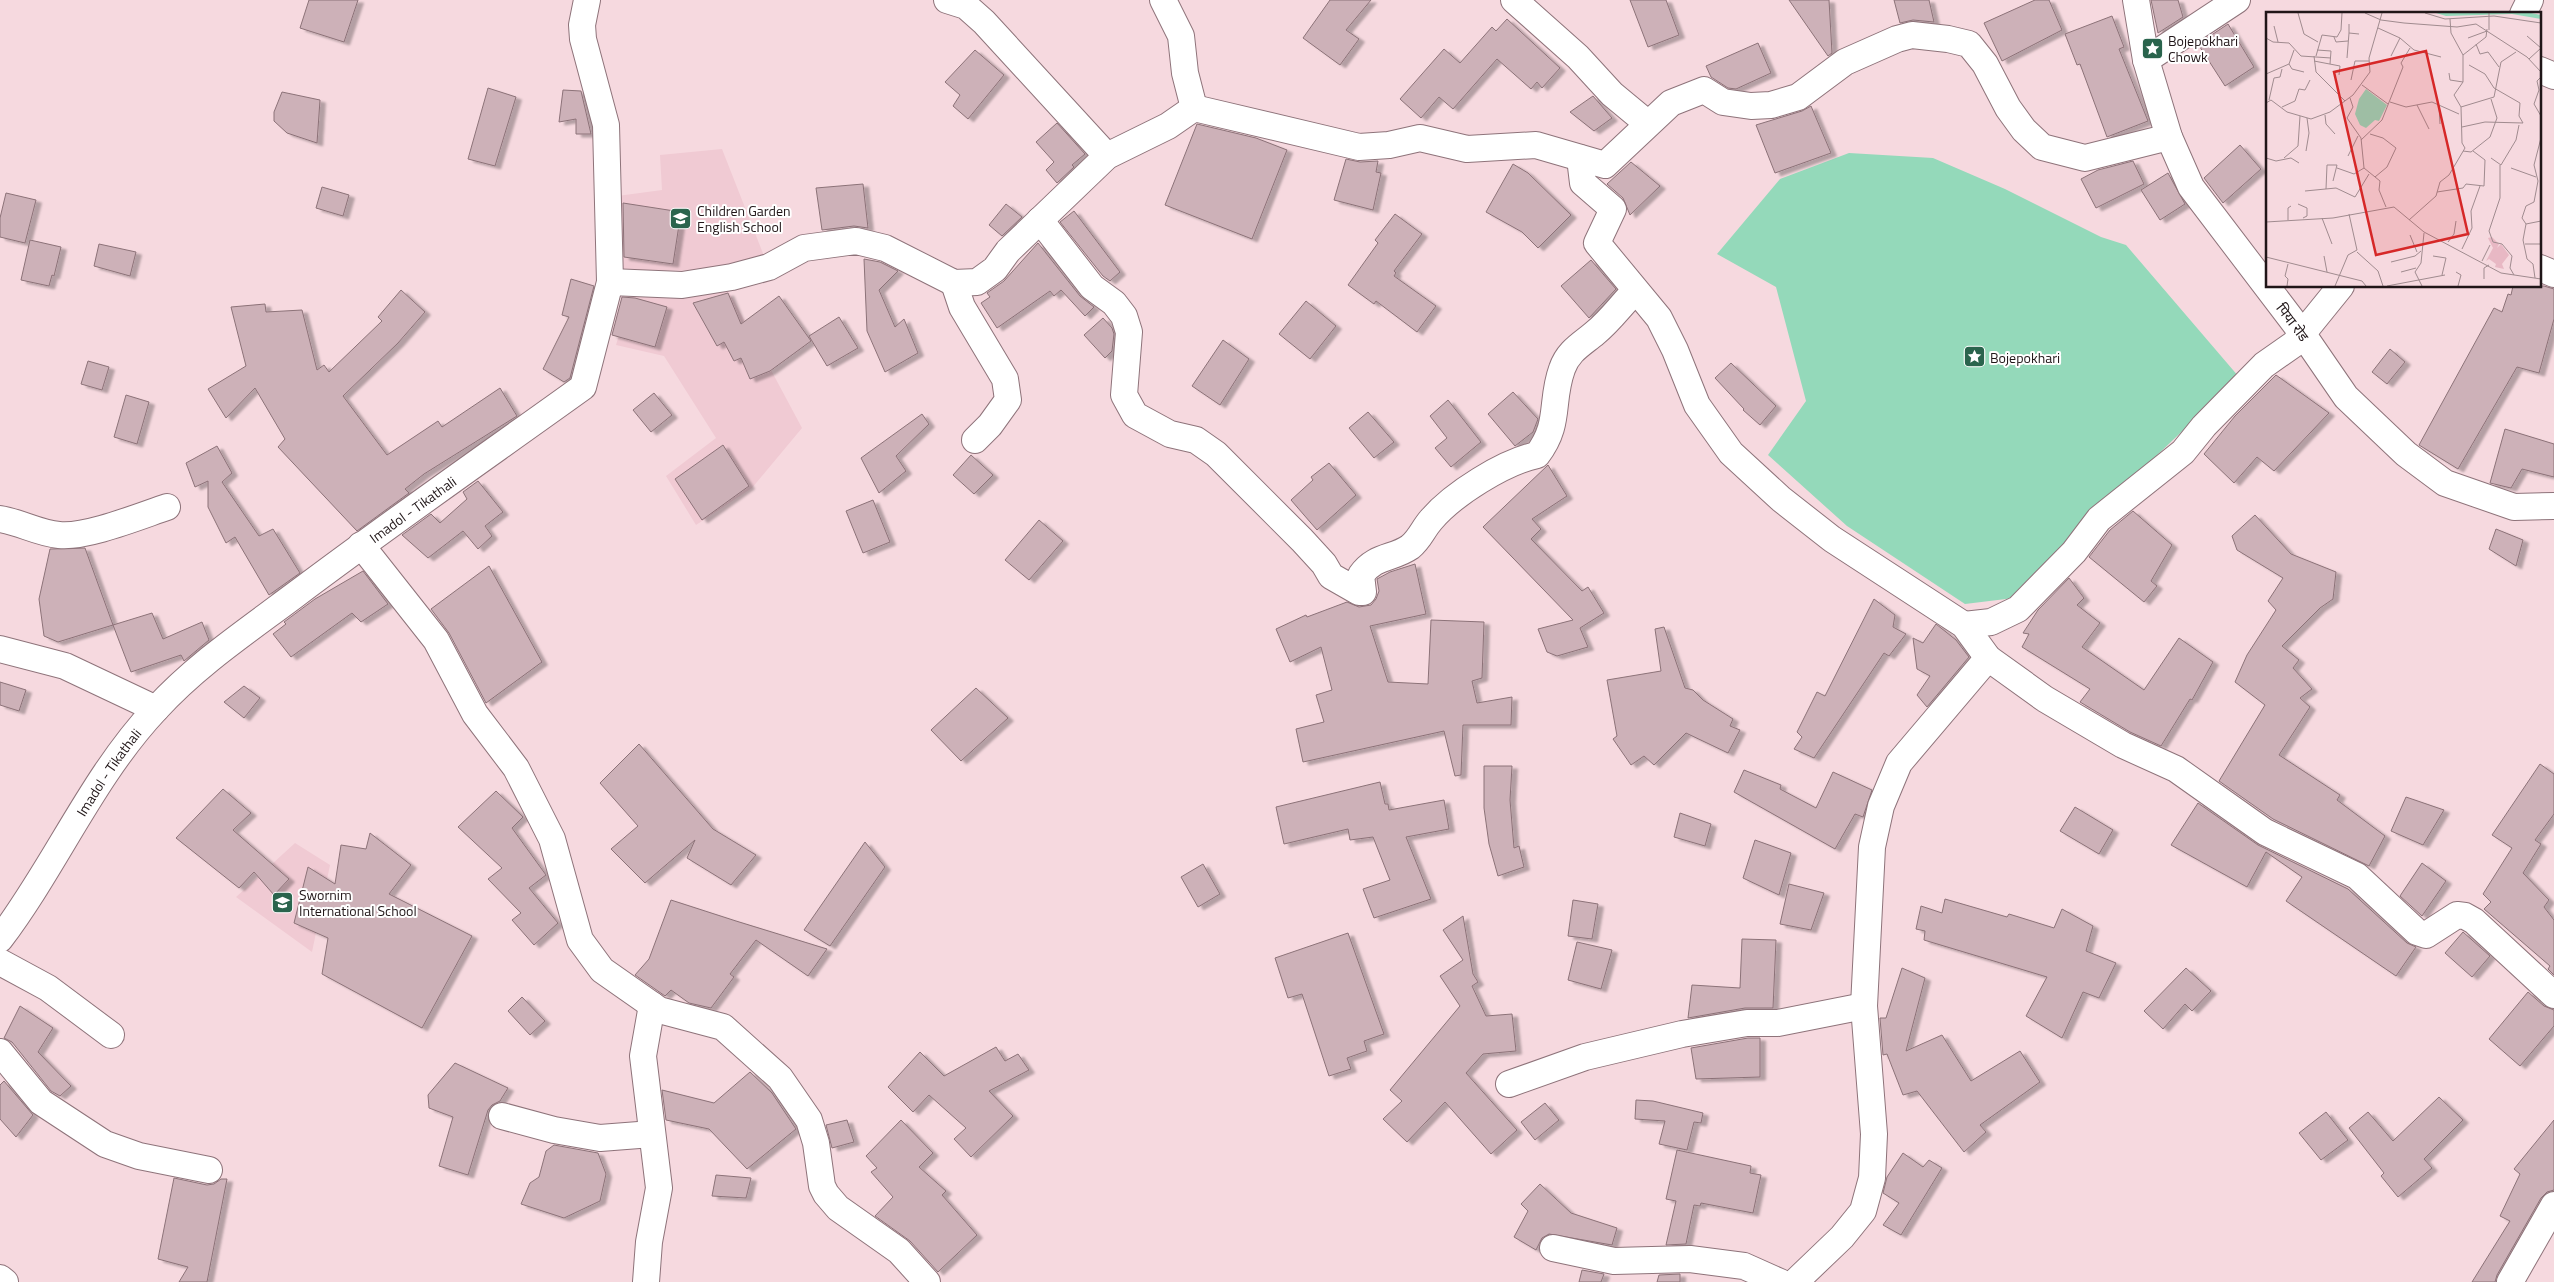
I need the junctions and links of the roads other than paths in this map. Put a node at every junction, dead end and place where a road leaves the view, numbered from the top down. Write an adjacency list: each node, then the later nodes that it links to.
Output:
1 (587, 0): 20 (street, Imadol - Tikathali)
2 (947, 0): 15 (street)
3 (1163, 0): 12 (street)
4 (1514, 0): 13 (street)
5 (2136, 0): 9 (street, पिया रोड)
6 (2237, 0): 9 (street)
7 (2530, 0): 8 (street)
8 (2524, 12)
9 (2146, 60): 14 (street, पिया रोड)
10 (2542, 71): 11 (street)
11 (2554, 76)
12 (1194, 108): 15 (street); 16 (street)
13 (1648, 123): 14 (street); 16 (street)
14 (2169, 137): 22 (street, पिया रोड)
15 (1106, 156): 17 (street)
16 (1580, 158): 26 (street)
17 (1040, 220): 21 (street); 26 (street)
18 (2542, 269): 19 (street)
19 (2554, 274)
20 (610, 282): 21 (street); 32 (street, Imadol - Tikathali)
21 (954, 283): 28 (street)
22 (2266, 285)
23 (2268, 288): 27 (street, पिया रोड)
24 (2340, 288): 27 (street)
25 (2349, 288): 27 (street)
26 (1635, 291): 33 (street)
27 (2306, 338): 29 (street, पिया रोड); 33 (street)
28 (975, 440)
29 (2554, 506)
30 (167, 507): 31 (street)
31 (0, 519)
32 (361, 545): 36 (street, Imadol - Tikathali); 40 (street)
33 (1964, 625): 35 (street)
34 (0, 648): 36 (street)
35 (1988, 658): 39 (street); 41 (street)
36 (156, 709): 37 (street, Imadol - Tikathali)
37 (0, 939)
38 (0, 962): 42 (street)
39 (2554, 995)
40 (652, 1005): 46 (street); 53 (street)
41 (1864, 1006): 44 (street); 55 (street)
42 (111, 1035)
43 (0, 1052): 47 (street)
44 (1509, 1084)
45 (502, 1116): 46 (street)
46 (652, 1134): 52 (street)
47 (209, 1170)
48 (2554, 1205): 56 (street)
49 (1553, 1248): 54 (street)
50 (0, 1278): 51 (street)
51 (5, 1282)
52 (646, 1282)
53 (927, 1282)
54 (1780, 1282)
55 (1795, 1282)
56 (2510, 1282)

